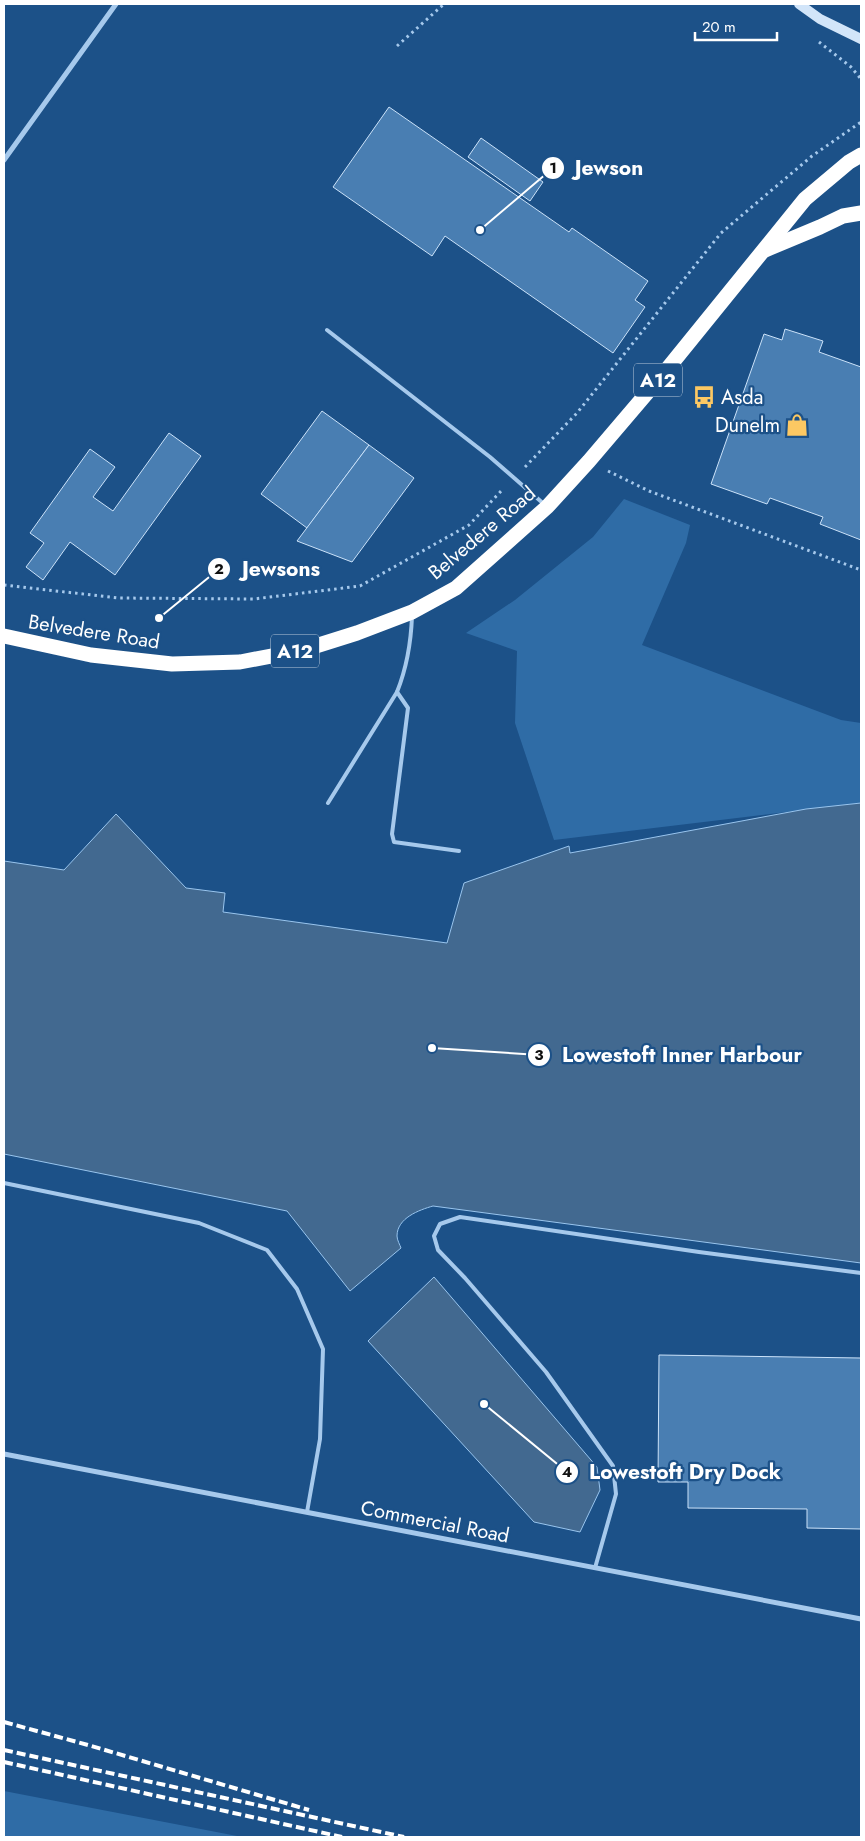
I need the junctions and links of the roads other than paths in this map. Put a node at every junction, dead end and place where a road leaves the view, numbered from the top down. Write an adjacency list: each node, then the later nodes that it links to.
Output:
1 (116, 4): 5 (street)
2 (799, 4): 3 (street)
3 (861, 39)
4 (861, 154): 7 (highway, Belvedere Road / A12)
5 (4, 160)
6 (861, 213): 7 (highway, Belvedere Road / A12)
7 (764, 250): 9 (highway, Belvedere Road / A12)
8 (327, 330): 9 (lane)
9 (546, 506): 10 (highway, Belvedere Road / A12)
10 (412, 612): 11 (highway, Belvedere Road / A12); 12 (lane)
11 (4, 636)
12 (397, 692): 13 (lane); 14 (lane)
13 (328, 803)
14 (459, 851)
15 (4, 1184): 18 (lane)
16 (861, 1273): 19 (lane)
17 (4, 1454): 18 (street, Commercial Road)
18 (306, 1512): 19 (street, Commercial Road)
19 (595, 1568): 20 (street, Commercial Road)
20 (861, 1619)

